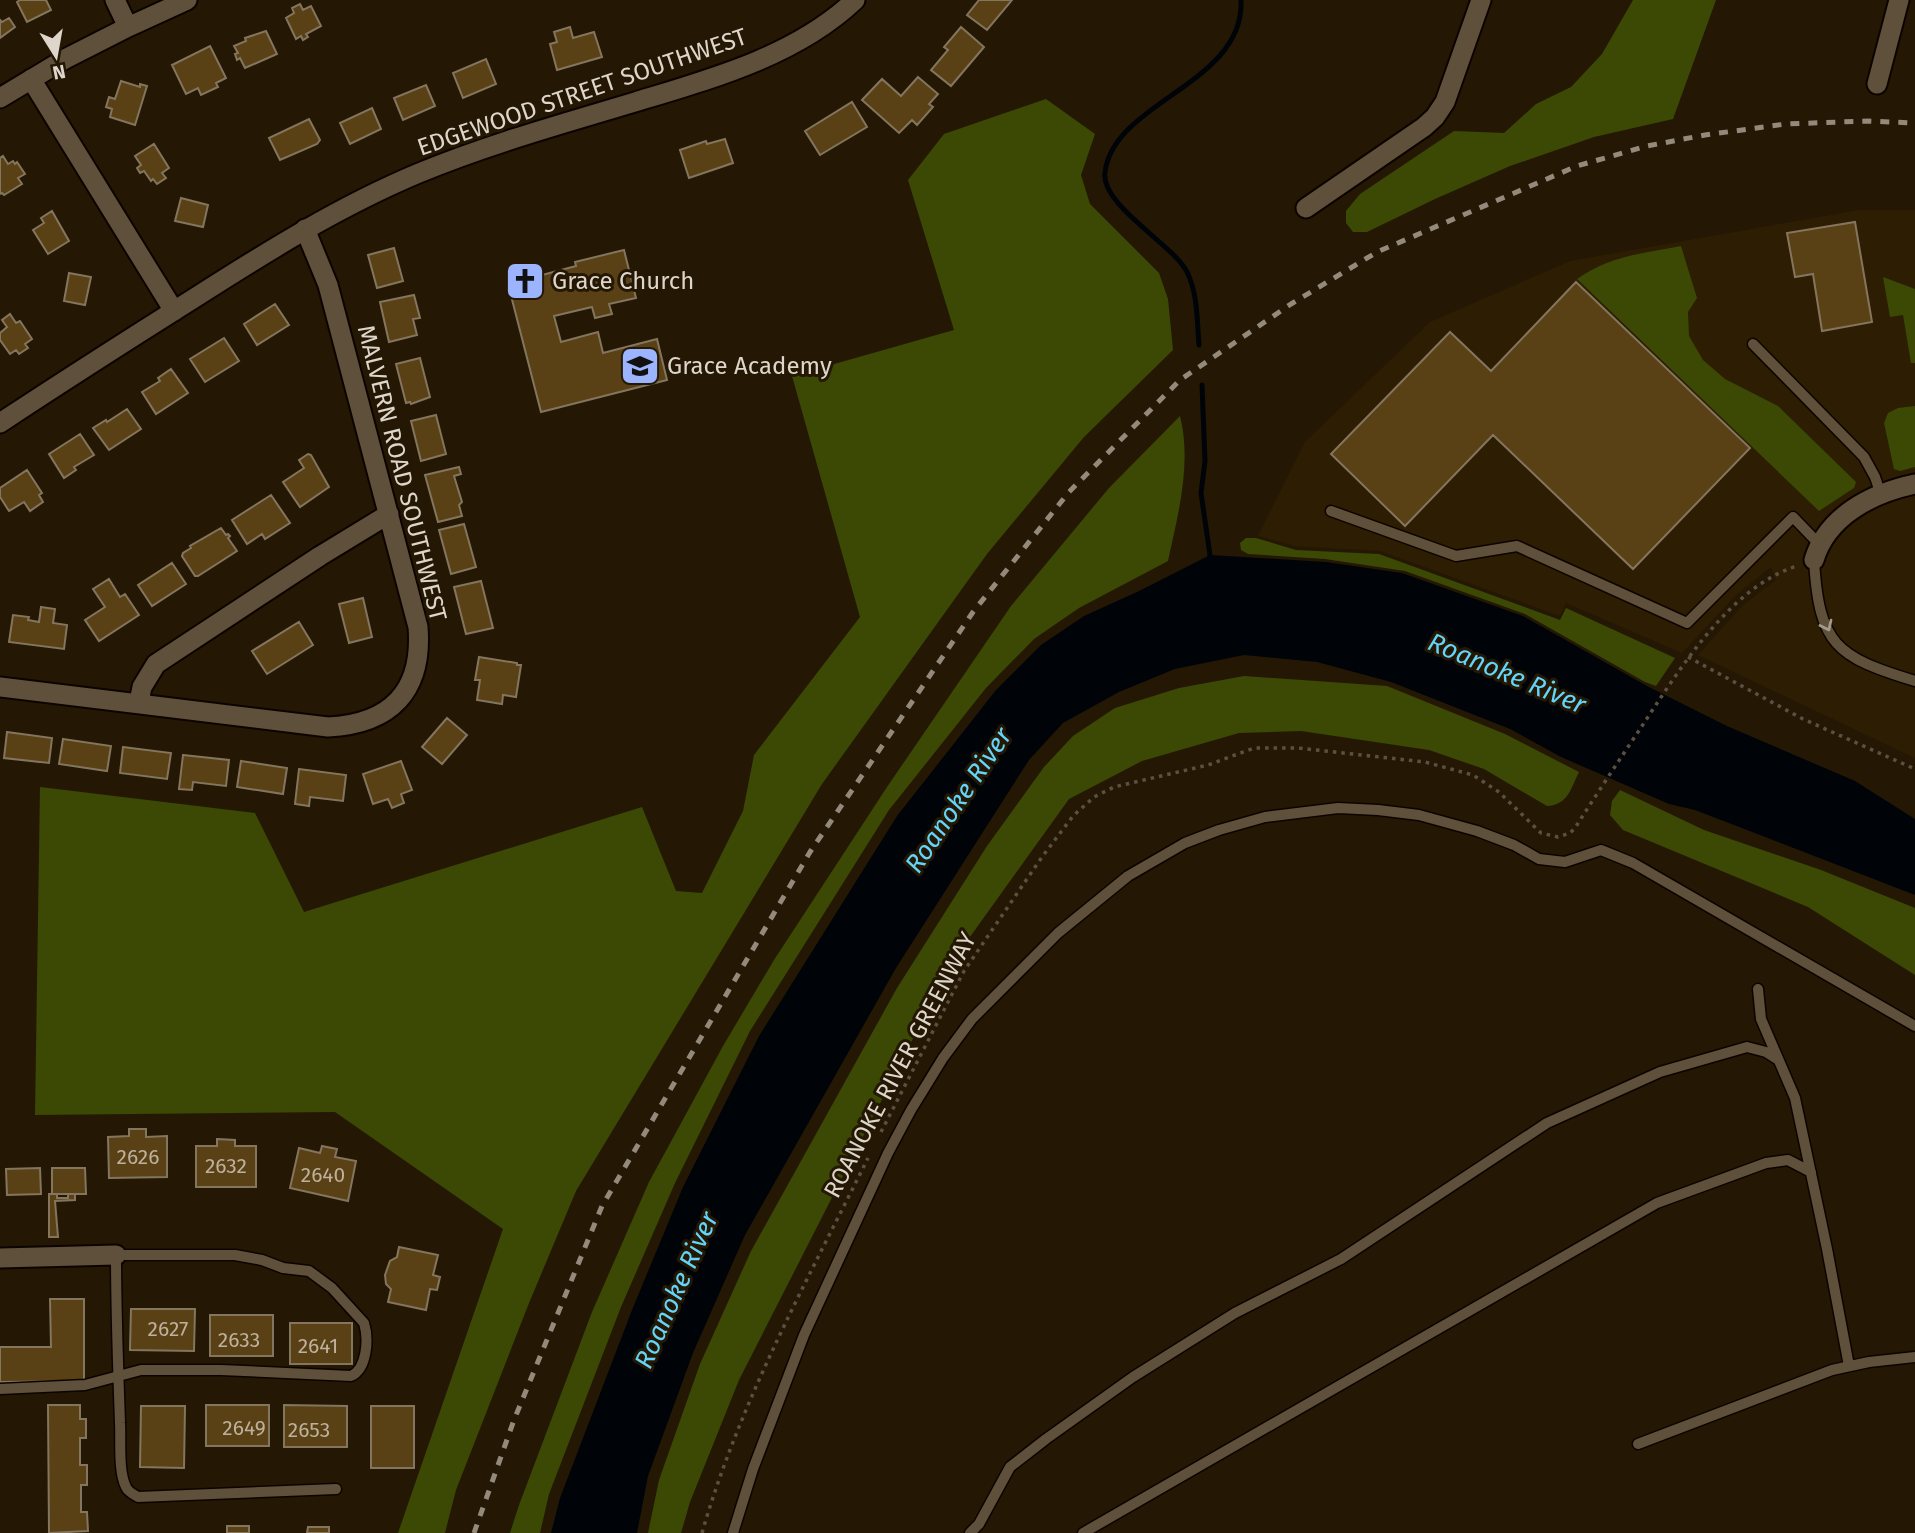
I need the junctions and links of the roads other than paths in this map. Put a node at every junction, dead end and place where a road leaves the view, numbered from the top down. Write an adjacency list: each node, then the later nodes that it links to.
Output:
1 (115, 0): 6 (street)
2 (187, 0): 6 (street)
3 (855, 0): 11 (street, EDGEWOOD STREET SOUTHWEST)
4 (1481, 0): 10 (street)
5 (1899, 0): 8 (street)
6 (128, 27): 7 (street)
7 (31, 79): 9 (street); 12 (street)
8 (1877, 84)
9 (0, 98)
10 (1306, 208)
11 (305, 229): 12 (street, EDGEWOOD STREET SOUTHWEST); 18 (street, MALVERN ROAD SOUTHWEST)
12 (174, 311): 14 (street, EDGEWOOD STREET SOUTHWEST)
13 (1753, 344): 16 (lane)
14 (0, 423)
15 (1915, 484): 16 (street)
16 (1881, 495): 19 (street)
17 (1331, 511): 19 (lane)
18 (389, 514): 22 (street); 22 (street, MALVERN ROAD SOUTHWEST)
19 (1817, 552): 20 (lane, one-way to 20)
20 (1915, 681)
21 (0, 687): 22 (street, MALVERN ROAD SOUTHWEST)
22 (139, 702)
23 (1758, 989): 25 (lane)
24 (1915, 1026): 35 (lane)
25 (1777, 1059): 26 (lane); 36 (lane)
26 (1811, 1172): 30 (lane); 37 (lane)
27 (116, 1255): 28 (street); 31 (lane); 31 (lane)
28 (0, 1258)
29 (1915, 1357): 30 (lane)
30 (1849, 1366): 33 (lane)
31 (119, 1376): 32 (lane); 34 (lane)
32 (0, 1389)
33 (1638, 1444)
34 (336, 1489)
35 (733, 1533)
36 (970, 1533)
37 (1083, 1533)

